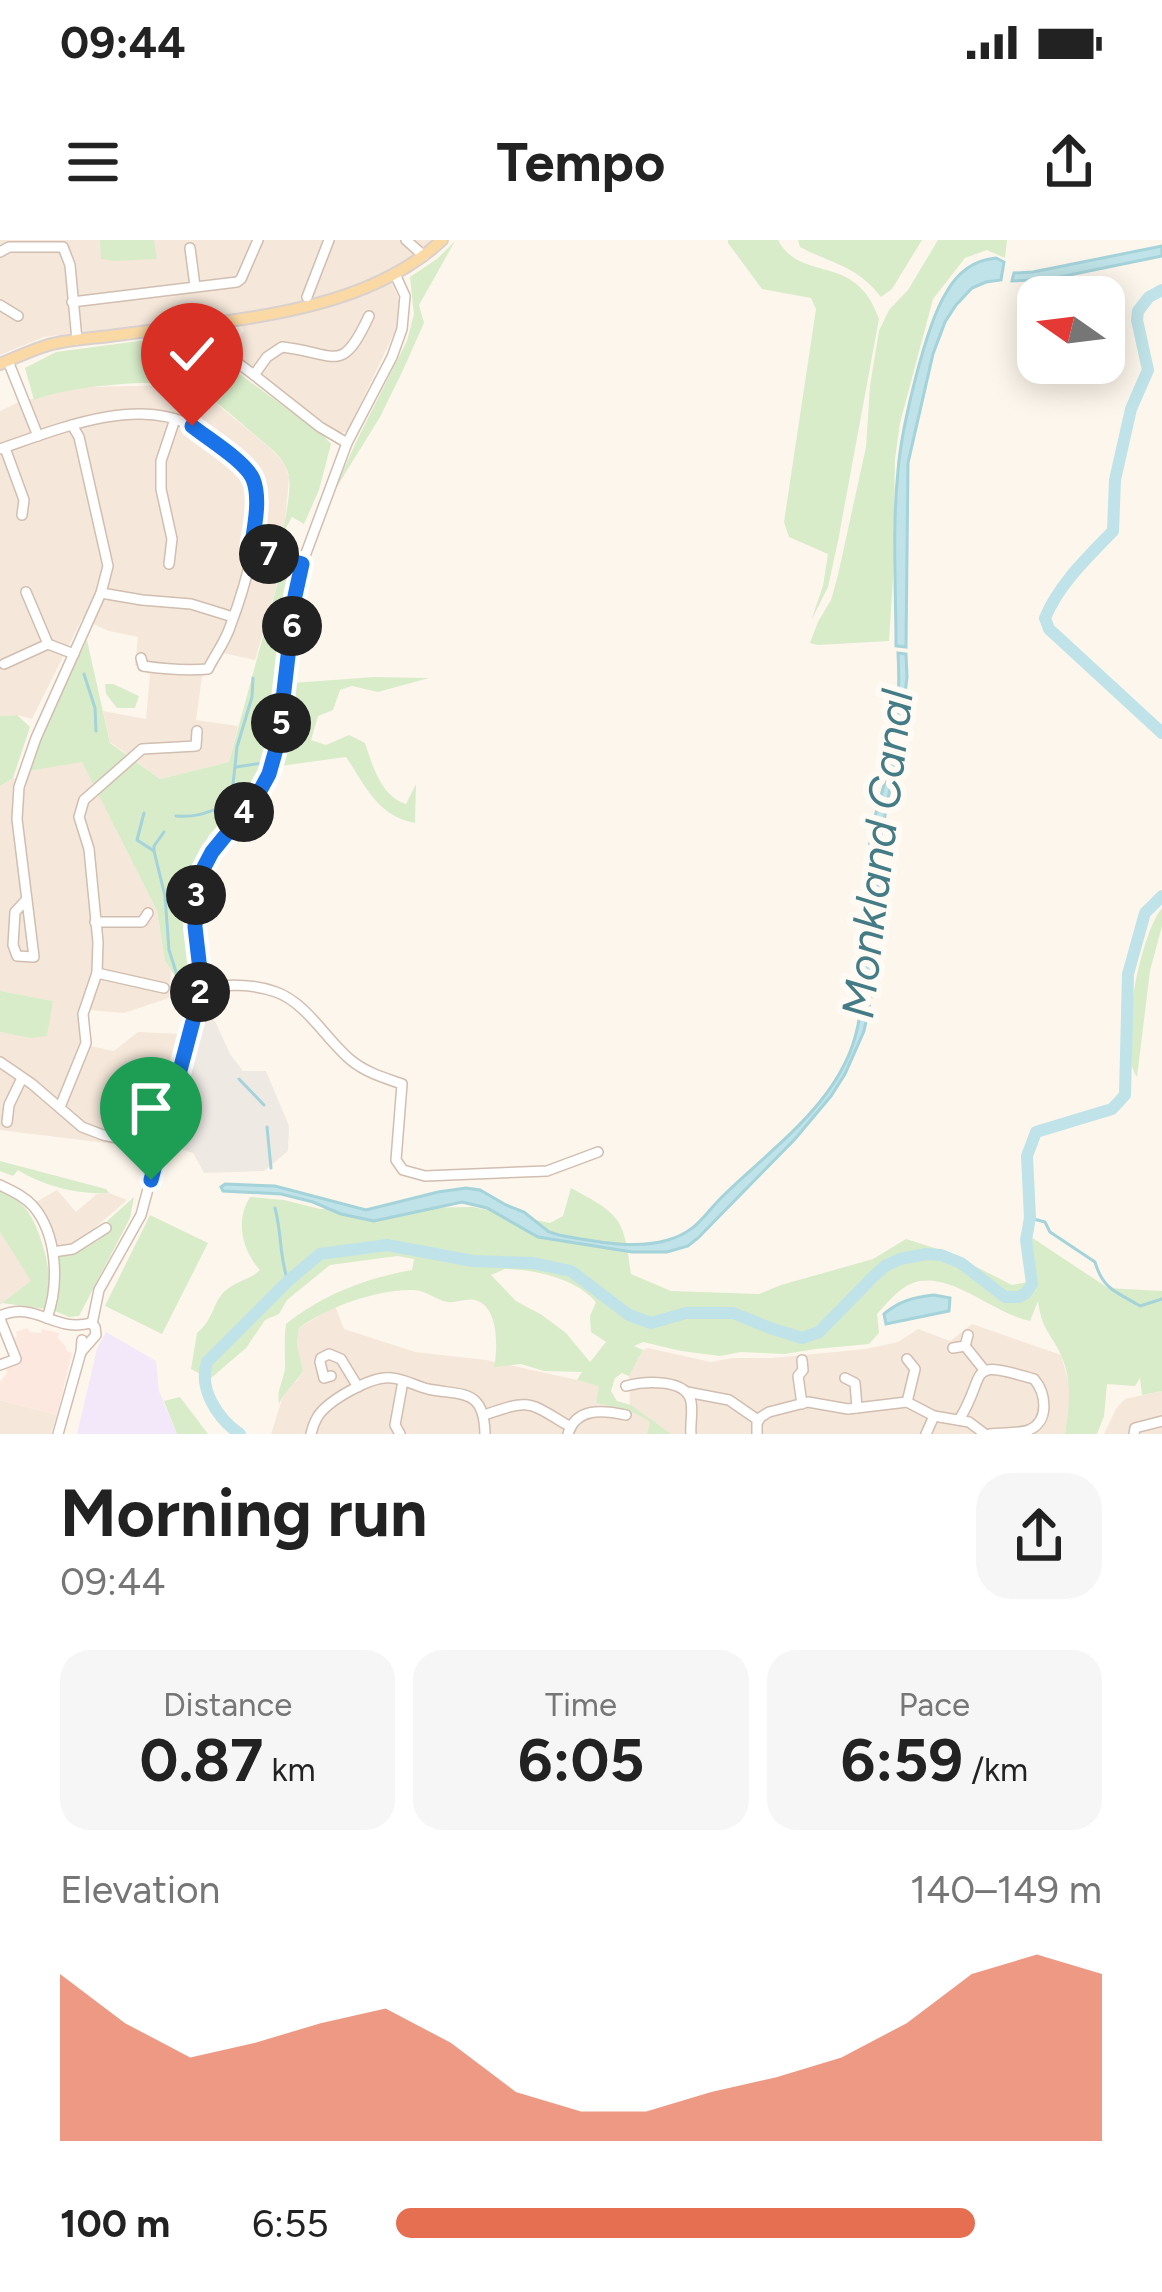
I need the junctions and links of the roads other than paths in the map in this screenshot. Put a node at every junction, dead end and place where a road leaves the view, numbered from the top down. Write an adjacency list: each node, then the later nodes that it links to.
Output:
1 (258, 240): 9 (street)
2 (329, 240): 10 (street)
3 (406, 240): 7 (street)
4 (442, 240): 7 (main road)
5 (190, 248): 9 (street)
6 (0, 251): 11 (street)
7 (424, 256): 8 (main road)
8 (395, 274): 16 (main road); 22 (street)
9 (195, 286): 11 (street)
10 (307, 297)
11 (72, 302): 16 (street)
12 (0, 305): 13 (street)
13 (18, 316)
14 (369, 316): 18 (street)
15 (202, 337): 18 (street)
16 (76, 340): 17 (main road)
17 (4, 362): 21 (street)
18 (254, 375): 22 (street)
19 (175, 419): 20 (street); 25 (street); 26 (street)
20 (72, 425): 21 (street); 29 (street)
21 (38, 436): 23 (street)
22 (347, 443): 27 (street)
23 (3, 448): 24 (street)
24 (22, 515)
25 (251, 549): 27 (street); 30 (street)
26 (170, 564)
27 (302, 564): 40 (street)
28 (26, 592): 31 (street)
29 (101, 592): 30 (street); 32 (street)
30 (232, 617): 33 (street)
31 (48, 644): 32 (street); 34 (street)
32 (74, 654): 36 (street)
33 (141, 658)
34 (4, 664)
35 (197, 731): 38 (street)
36 (27, 899): 36 (street)
37 (148, 913): 38 (street)
38 (95, 922): 39 (street)
39 (97, 973): 41 (street); 45 (street)
40 (202, 987): 48 (street); 49 (street)
41 (164, 988)
42 (0, 1062): 44 (street)
43 (144, 1065): 47 (street)
44 (22, 1078): 45 (street); 46 (street)
45 (60, 1107): 47 (street)
46 (7, 1122)
47 (118, 1136): 48 (street)
48 (158, 1146): 55 (street)
49 (598, 1152)
50 (0, 1185): 52 (street)
51 (106, 1228): 52 (street)
52 (53, 1252): 54 (street)
53 (0, 1317): 54 (street); 59 (street)
54 (46, 1318): 55 (street)
55 (82, 1333): 82 (street)
56 (962, 1343): 62 (street)
57 (907, 1359): 61 (street)
58 (802, 1360): 70 (street)
59 (0, 1365)
60 (930, 1366): 61 (street)
61 (915, 1369): 69 (street)
62 (985, 1371): 76 (street); 87 (street)
63 (331, 1376): 67 (street)
64 (845, 1378): 71 (street)
65 (403, 1381): 67 (street); 73 (street); 79 (street)
66 (626, 1386): 68 (street)
67 (358, 1387): 83 (street)
68 (687, 1392): 75 (street); 81 (street)
69 (907, 1402): 71 (street); 74 (street)
70 (802, 1404): 71 (street); 75 (street)
71 (857, 1408)
72 (626, 1414): 78 (street)
73 (484, 1415): 78 (street); 84 (street)
74 (934, 1416): 76 (street); 86 (street)
75 (758, 1420): 85 (street)
76 (959, 1420): 87 (street)
77 (1162, 1421): 88 (street)
78 (569, 1430)
79 (395, 1432)
80 (675, 1432): 81 (street)
81 (691, 1432)
82 (58, 1434)
83 (310, 1434)
84 (485, 1434)
85 (757, 1434)
86 (926, 1434)
87 (987, 1434)
88 (1133, 1434)

